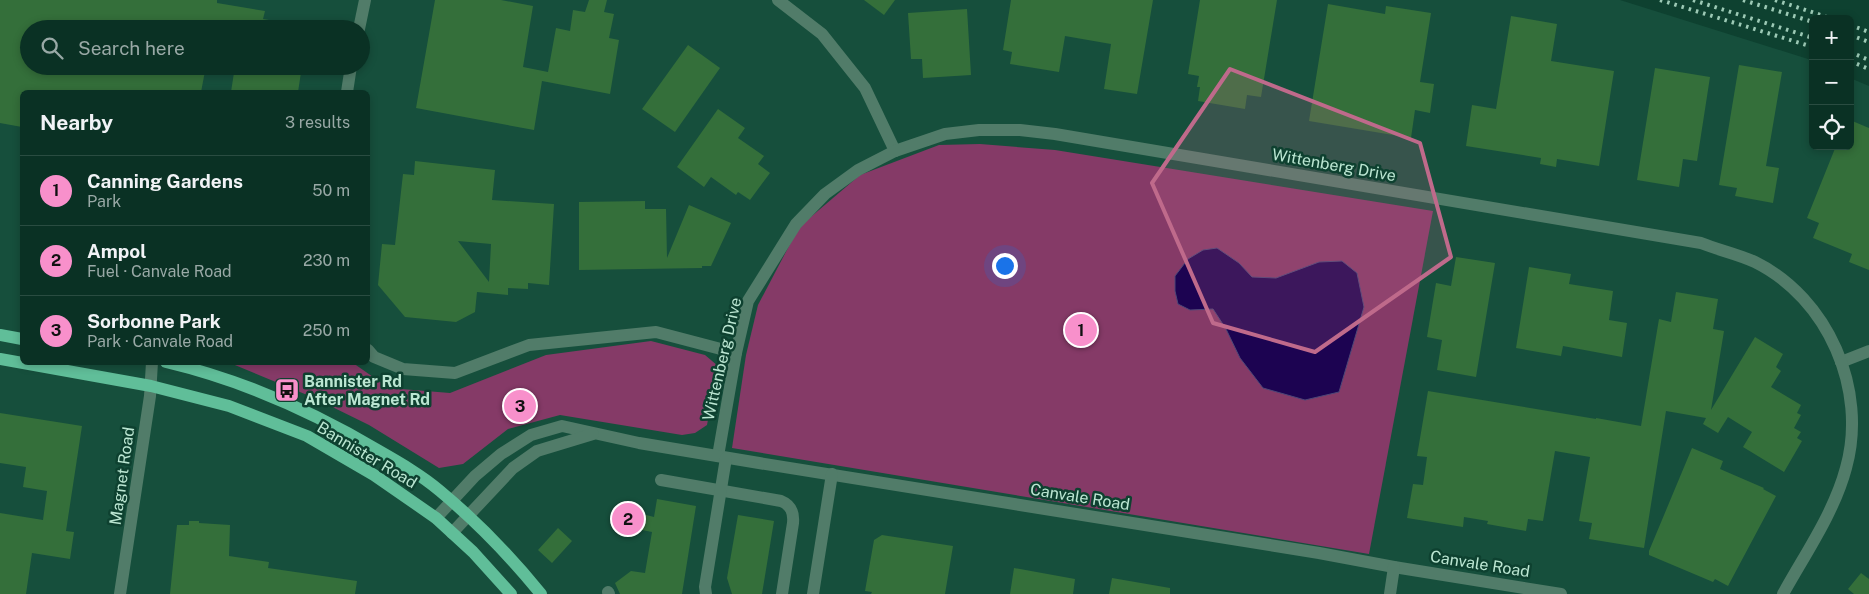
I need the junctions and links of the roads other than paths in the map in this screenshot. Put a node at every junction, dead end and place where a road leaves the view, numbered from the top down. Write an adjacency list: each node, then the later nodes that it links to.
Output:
1 (365, 0): 3 (street)
2 (778, 0): 6 (street)
3 (361, 20)
4 (350, 75): 5 (street)
5 (347, 90)
6 (895, 151): 10 (street, Wittenberg Drive); 13 (street, Wittenberg Drive)
7 (0, 335): 8 (main road)
8 (20, 339)
9 (370, 352): 10 (street)
10 (736, 352): 20 (street, Wittenberg Drive)
11 (1869, 352): 13 (street)
12 (0, 359): 14 (main road, Bannister Road)
13 (1841, 362): 37 (street, Wittenberg Drive)
14 (20, 363)
15 (34, 365): 18 (main road, Bannister Road)
16 (152, 365): 18 (street, Magnet Road)
17 (179, 365): 24 (main road, Bannister Road)
18 (151, 386): 26 (main road, Bannister Road); 29 (street, Magnet Road)
19 (595, 433): 20 (street, Canvale Road); 24 (street, Canvale Road); 25 (street, Canvale Road)
20 (722, 457): 21 (street, Canvale Road); 23 (street, Wittenberg Drive)
21 (832, 474): 28 (street, Canvale Road); 34 (street)
22 (660, 480): 23 (street)
23 (720, 490): 32 (street, Wittenberg Drive); 33 (street)
24 (451, 500): 25 (main road, Bannister Road); 26 (street, Canvale Road)
25 (468, 516): 27 (street, Canvale Road); 31 (main road, Bannister Road)
26 (436, 518): 27 (main road, Bannister Road)
27 (452, 533): 30 (main road, Bannister Road)
28 (1394, 567): 35 (street); 36 (street, Canvale Road)
29 (120, 594)
30 (511, 594)
31 (540, 594)
32 (706, 594)
33 (782, 594)
34 (813, 594)
35 (1390, 594)
36 (1561, 594)
37 (1784, 594)

